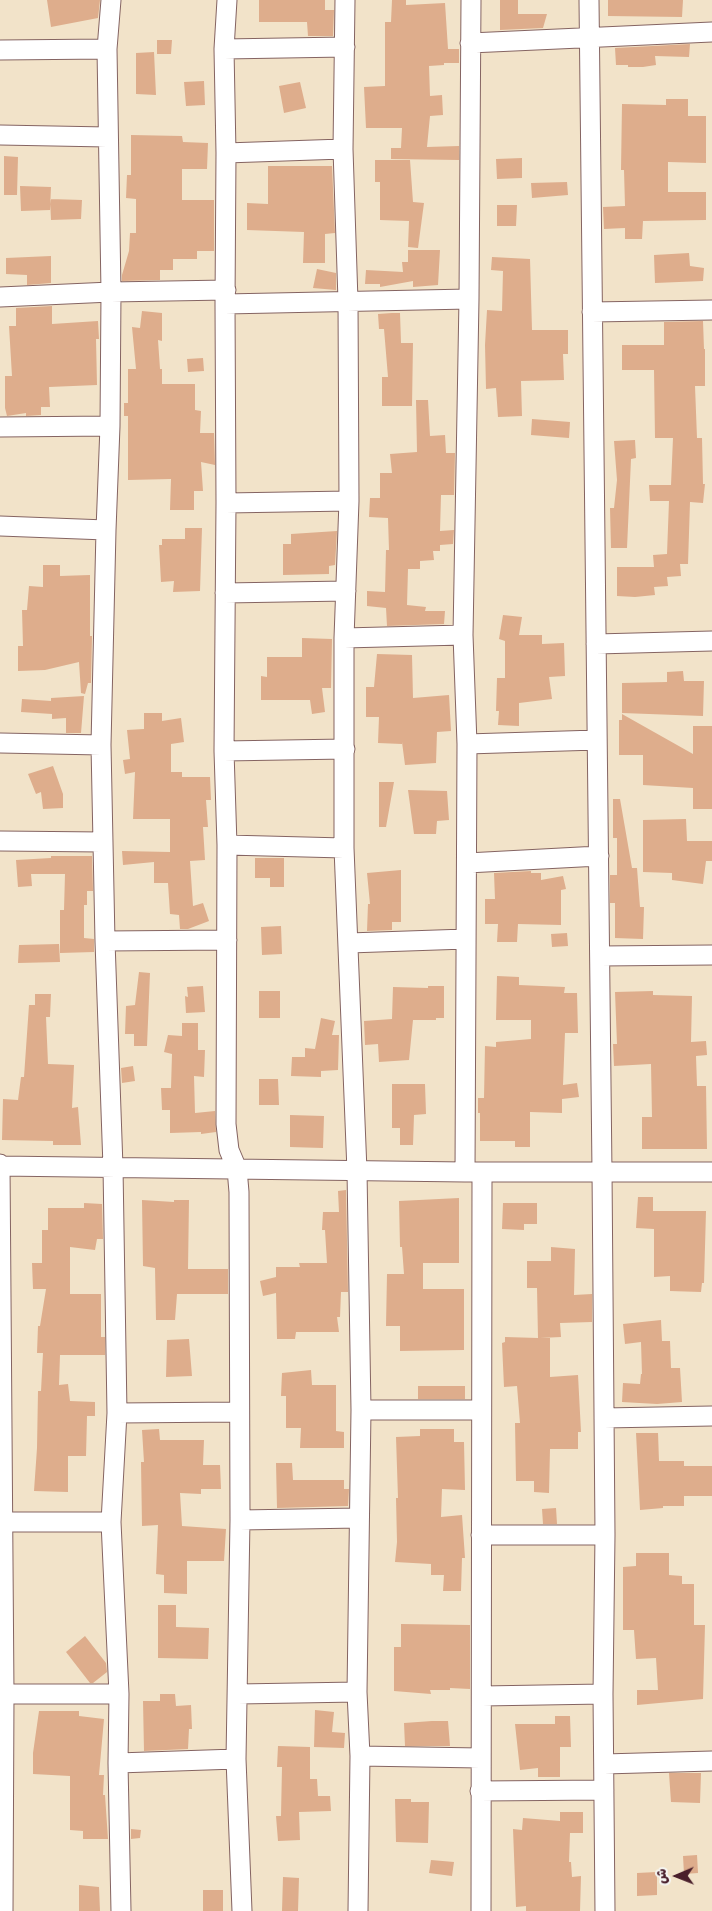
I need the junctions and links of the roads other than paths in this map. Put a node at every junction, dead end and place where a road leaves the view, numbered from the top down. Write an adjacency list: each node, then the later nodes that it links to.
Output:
1 (111, 0): 12 (street)
2 (227, 0): 10 (street)
3 (345, 0): 9 (street)
4 (471, 0): 8 (street)
5 (589, 0): 7 (street)
6 (712, 32): 7 (street)
7 (589, 38): 8 (street); 23 (street)
8 (470, 43): 20 (street)
9 (346, 47): 10 (street); 15 (street)
10 (224, 49): 16 (street)
11 (0, 50): 12 (street)
12 (107, 50): 14 (street)
13 (0, 135): 14 (street)
14 (108, 137): 17 (street)
15 (343, 149): 16 (street); 21 (street)
16 (226, 153): 19 (street)
17 (111, 292): 18 (street); 19 (street); 24 (street)
18 (0, 297)
19 (225, 297): 21 (street); 27 (street)
20 (469, 299): 21 (street); 32 (street)
21 (348, 301): 26 (street)
22 (712, 310): 23 (street)
23 (592, 312): 35 (street)
24 (110, 426): 25 (street); 29 (street)
25 (0, 427)
26 (349, 501): 27 (street); 30 (street)
27 (226, 503): 31 (street)
28 (0, 526): 29 (street)
29 (106, 530): 39 (street)
30 (346, 591): 31 (street); 33 (street)
31 (224, 592): 41 (street)
32 (463, 635): 33 (street); 38 (street)
33 (344, 638): 40 (street)
34 (712, 641): 35 (street)
35 (596, 644): 36 (street)
36 (597, 740): 38 (street); 46 (street)
37 (0, 743): 39 (street)
38 (467, 744): 47 (street)
39 (101, 746): 43 (street)
40 (345, 749): 41 (street); 45 (street)
41 (224, 751): 44 (street)
42 (0, 841): 43 (street)
43 (102, 842): 50 (street)
44 (227, 845): 45 (street); 49 (street)
45 (344, 848): 51 (street)
46 (599, 856): 47 (street); 53 (street)
47 (467, 863): 48 (street)
48 (466, 939): 51 (street); 59 (street)
49 (227, 940): 50 (street); 56 (street)
50 (105, 941): 55 (street)
51 (349, 943): 57 (street)
52 (712, 955): 53 (street)
53 (600, 956): 58 (street)
54 (0, 1165): 55 (street); 61 (street)
55 (113, 1167): 56 (street); 65 (street)
56 (237, 1169): 57 (street); 64 (street)
57 (357, 1171): 59 (street); 62 (street)
58 (602, 1171): 59 (street); 60 (street); 67 (street)
59 (474, 1172): 63 (street)
60 (712, 1172)
61 (1, 1406): 70 (street)
62 (361, 1410): 63 (street); 68 (street)
63 (481, 1410): 73 (street)
64 (239, 1412): 65 (street); 69 (street)
65 (117, 1413): 71 (street)
66 (712, 1416): 67 (street)
67 (604, 1418): 72 (street)
68 (359, 1518): 69 (street); 74 (street)
69 (240, 1520): 77 (street)
70 (2, 1522): 71 (street); 75 (street)
71 (111, 1522): 76 (street)
72 (605, 1535): 73 (street); 78 (street)
73 (482, 1536): 79 (street)
74 (358, 1692): 77 (street); 80 (street)
75 (4, 1694): 76 (street); 81 (street)
76 (119, 1694): 85 (street)
77 (238, 1694): 83 (street)
78 (603, 1694): 79 (street); 86 (street)
79 (482, 1696): 82 (street)
80 (360, 1756): 82 (street); 92 (street)
81 (2, 1758): 89 (street)
82 (480, 1758): 88 (street)
83 (236, 1759): 85 (street); 91 (street)
84 (712, 1761): 86 (street)
85 (118, 1763): 90 (street)
86 (604, 1764): 87 (street)
87 (604, 1790): 88 (street); 94 (street)
88 (480, 1791): 93 (street)
89 (3, 1911)
90 (121, 1911)
91 (242, 1911)
92 (358, 1911)
93 (481, 1911)
94 (604, 1911)

